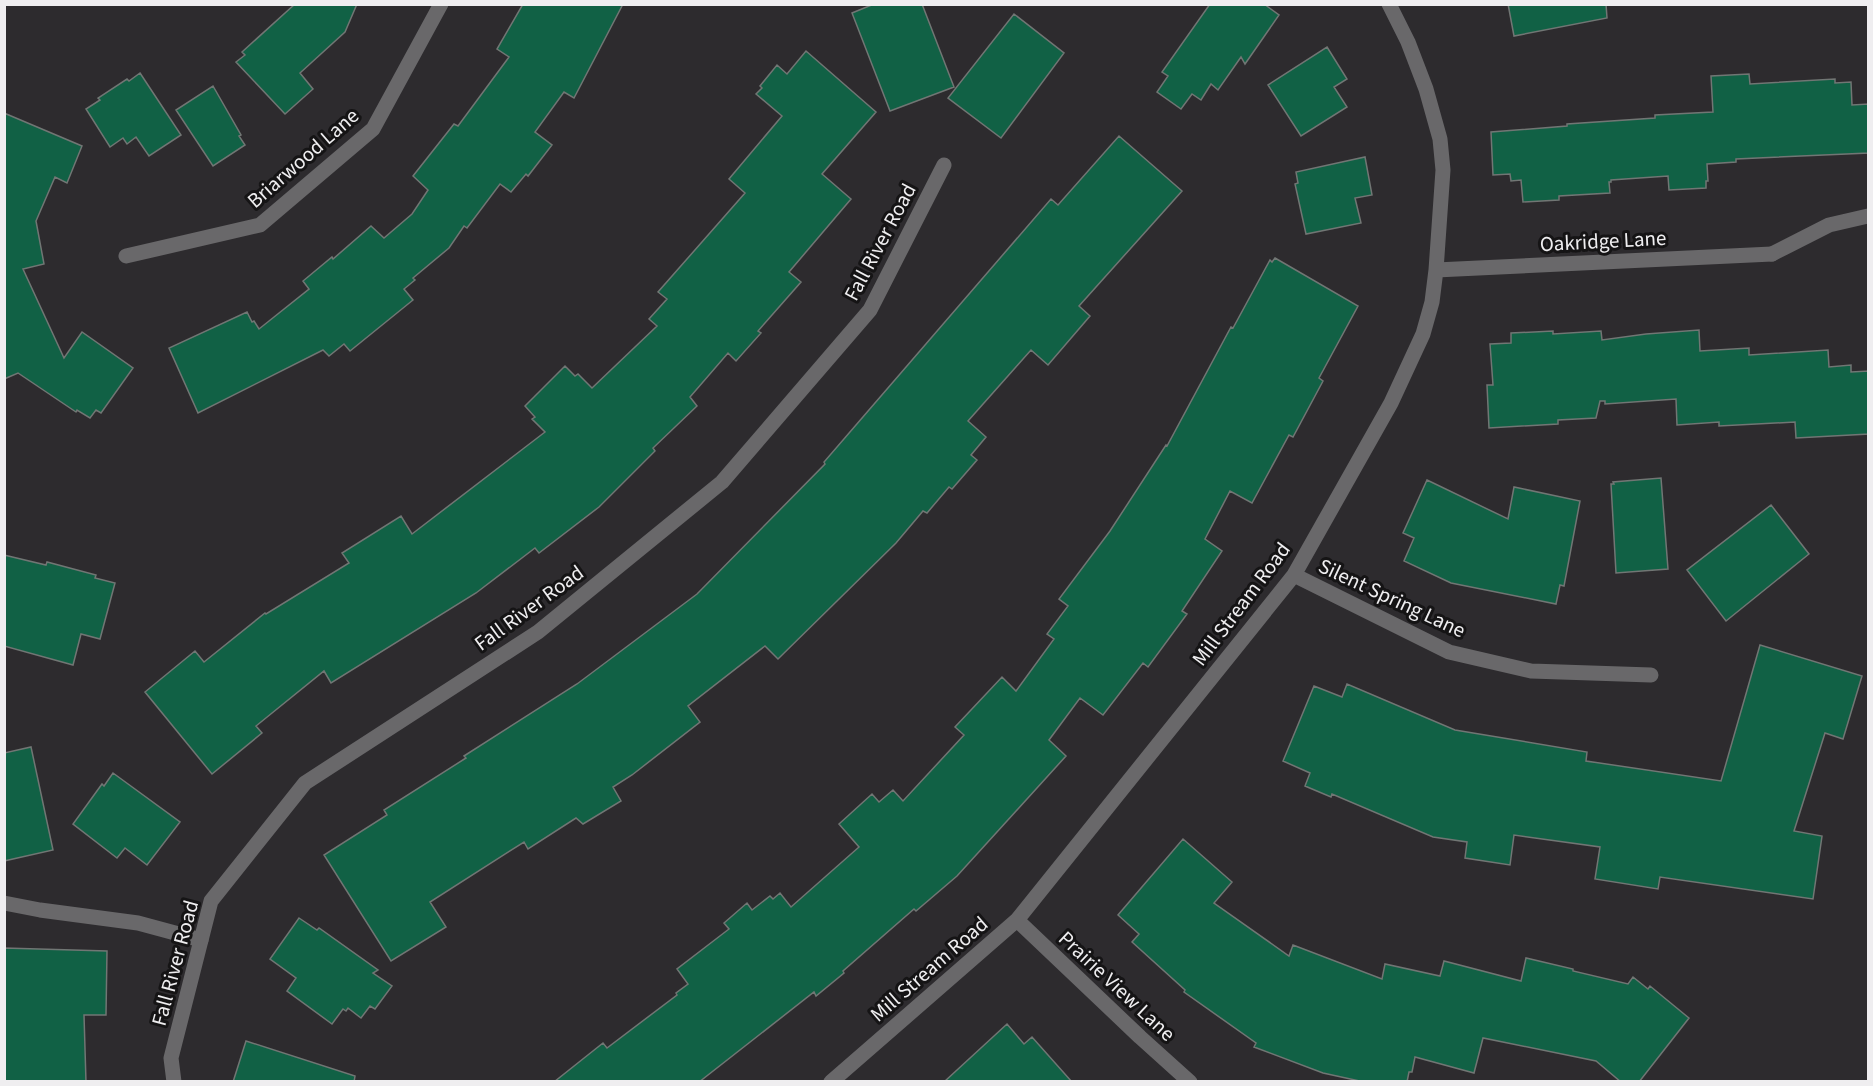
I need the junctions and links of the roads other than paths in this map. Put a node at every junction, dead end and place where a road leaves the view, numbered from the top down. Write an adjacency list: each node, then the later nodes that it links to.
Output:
1 (441, 4): 5 (street, Briarwood Lane)
2 (1389, 4): 6 (street, Mill Stream Road)
3 (944, 165): 11 (street, Fall River Road)
4 (1869, 216): 6 (street, Oakridge Lane)
5 (126, 256)
6 (1436, 270): 7 (street, Mill Stream Road)
7 (1294, 575): 8 (street, Silent Spring Lane); 10 (street, Mill Stream Road)
8 (1651, 675)
9 (4, 903): 11 (street)
10 (1017, 920): 13 (street, Mill Stream Road); 14 (street, Prairie View Lane)
11 (201, 940): 12 (street, Fall River Road)
12 (174, 1082)
13 (831, 1082)
14 (1190, 1082)

